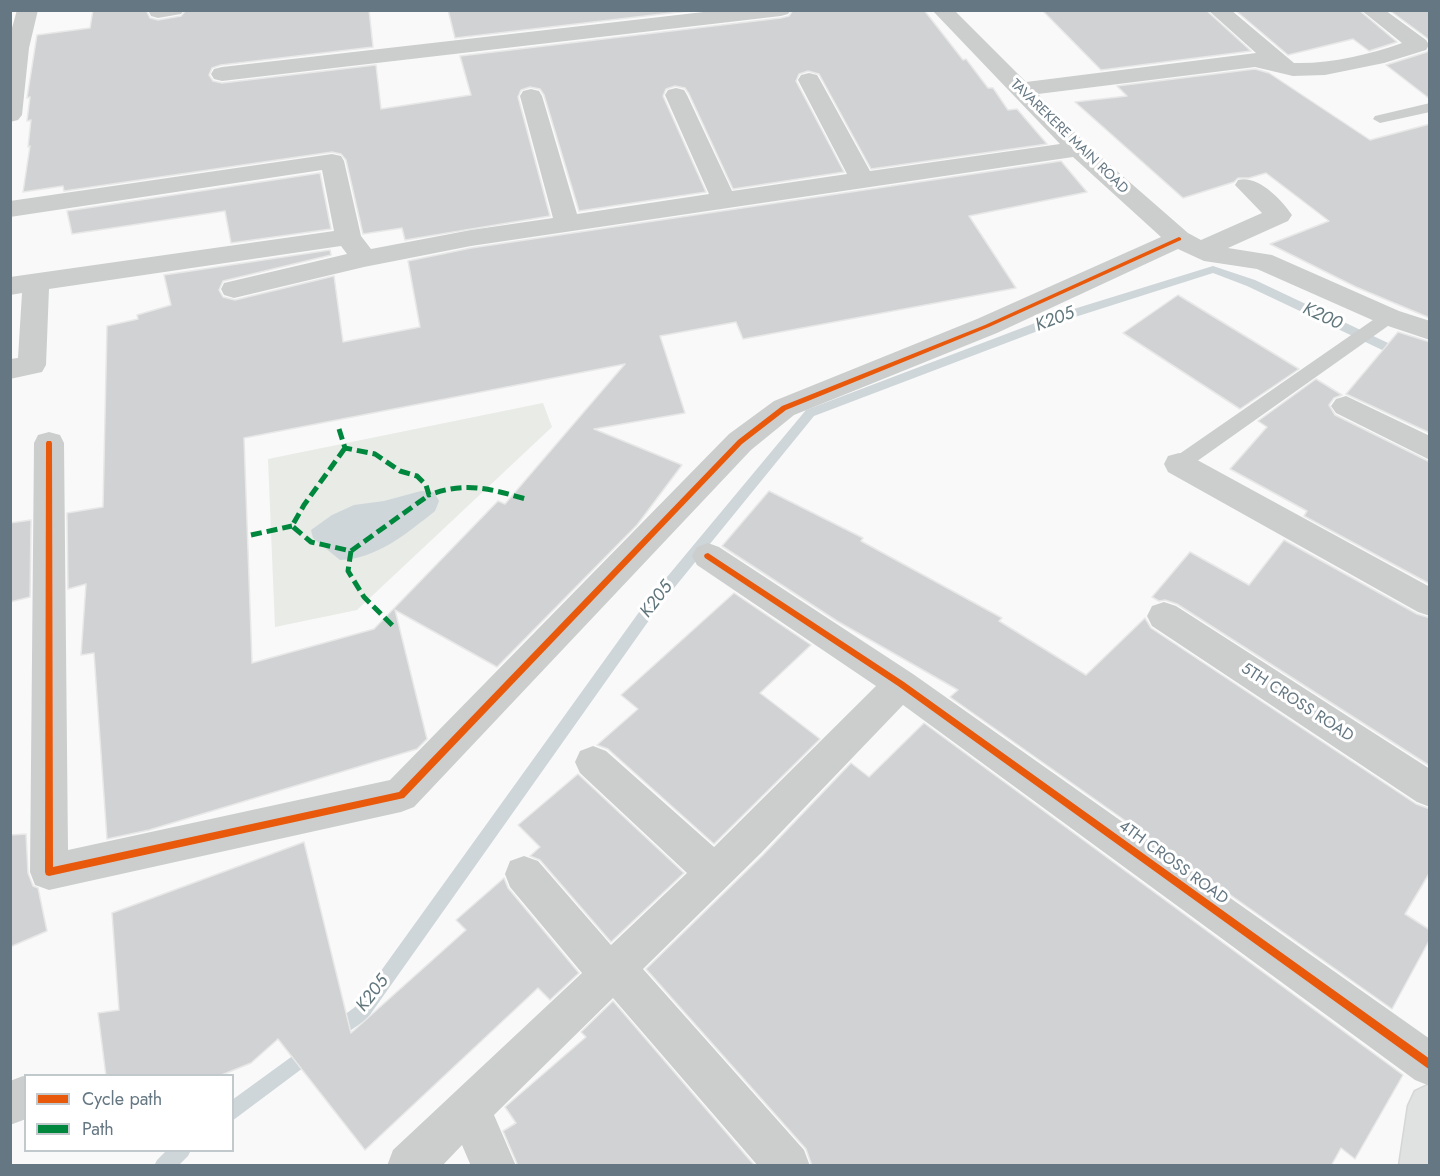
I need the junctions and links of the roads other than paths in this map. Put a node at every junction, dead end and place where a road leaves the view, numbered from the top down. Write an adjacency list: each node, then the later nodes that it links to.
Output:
1 (28, 10): 6 (street)
2 (781, 10): 8 (street)
3 (942, 10): 10 (street, TAVAREKERE MAIN ROAD)
4 (1218, 10): 7 (street)
5 (1371, 10): 7 (street)
6 (14, 49): 14 (street)
7 (1289, 69): 10 (street)
8 (222, 74)
9 (809, 80): 17 (street)
10 (1019, 90): 16 (street, TAVAREKERE MAIN ROAD)
11 (676, 95): 19 (street)
12 (531, 96): 21 (street)
13 (1430, 107): 15 (lane)
14 (10, 115)
15 (1380, 119)
16 (1078, 149): 17 (street); 23 (street, TAVAREKERE MAIN ROAD)
17 (862, 179): 19 (street)
18 (1247, 184): 23 (street)
19 (724, 200): 21 (street)
20 (10, 209): 22 (street)
21 (567, 224): 24 (street)
22 (348, 237): 24 (street); 25 (street)
23 (1194, 248): 27 (street); 31 (street)
24 (364, 259): 26 (street)
25 (23, 284): 29 (street)
26 (234, 289)
27 (1389, 317): 28 (street); 33 (lane)
28 (1430, 331)
29 (10, 369)
30 (1346, 406): 32 (street)
31 (49, 443)
32 (1430, 449)
33 (1179, 464): 35 (street)
34 (708, 556): 37 (street, 4TH CROSS ROAD)
35 (1430, 603)
36 (1164, 616): 39 (street, 5TH CROSS ROAD)
37 (901, 684): 41 (street); 43 (street, 4TH CROSS ROAD)
38 (593, 762): 41 (street)
39 (1430, 790)
40 (524, 873): 42 (street)
41 (715, 873): 42 (street)
42 (612, 971): 45 (street); 48 (street)
43 (1430, 1065)
44 (1430, 1106): 49 (main road)
45 (468, 1108): 46 (street); 47 (street)
46 (409, 1166)
47 (494, 1166)
48 (788, 1166)
49 (1421, 1166)

